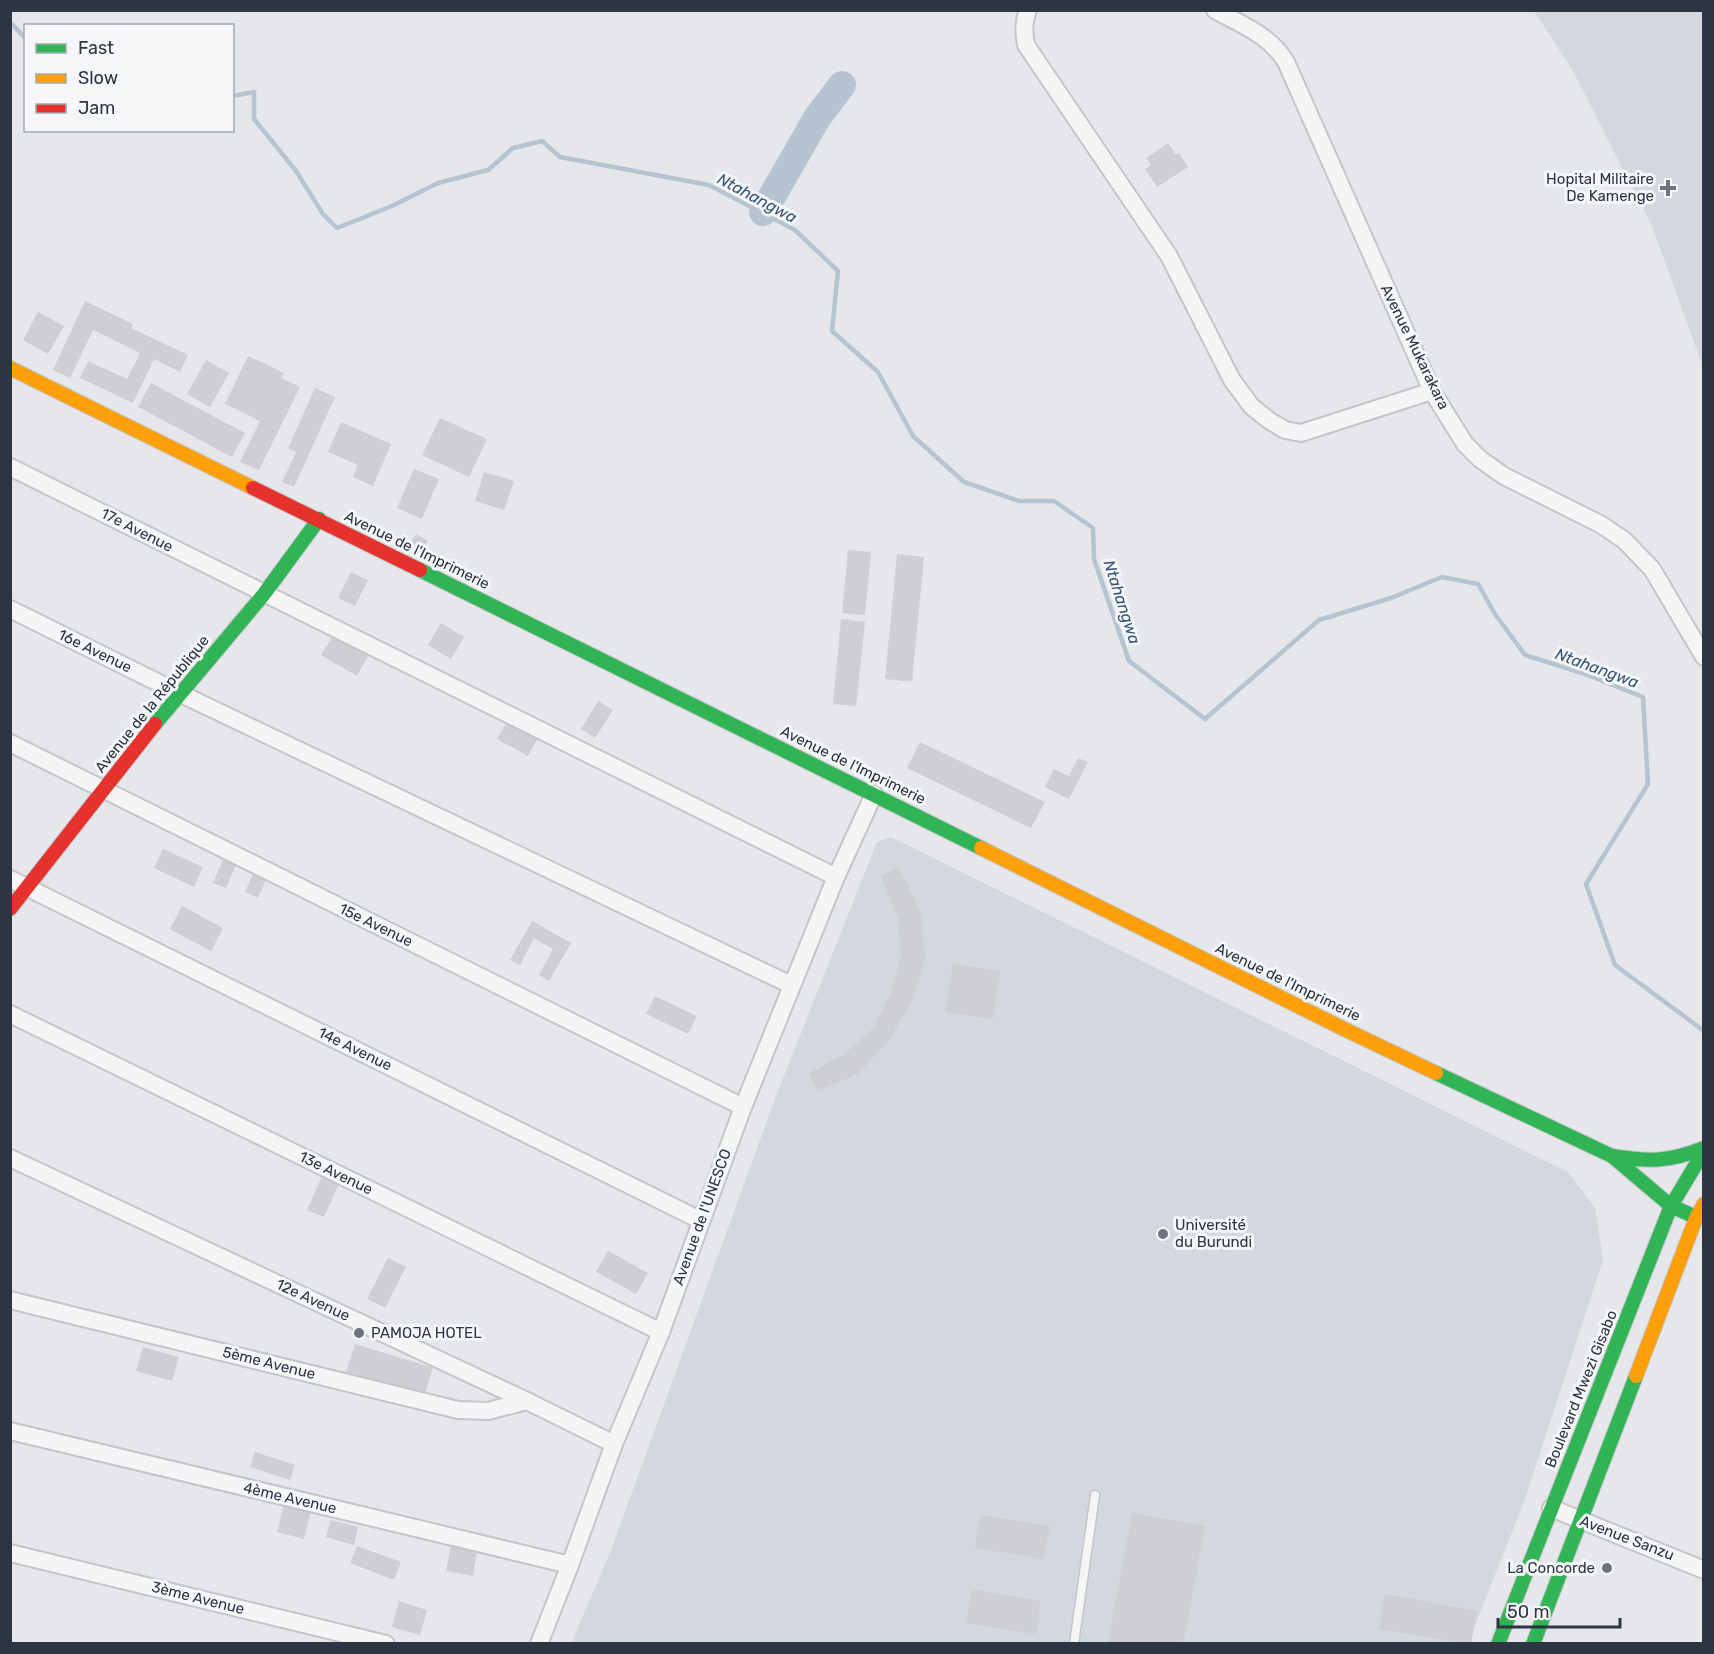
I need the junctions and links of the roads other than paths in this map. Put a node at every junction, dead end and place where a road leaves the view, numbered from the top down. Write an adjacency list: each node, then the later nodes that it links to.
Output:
1 (1028, 10): 4 (street)
2 (1215, 10): 4 (street, Avenue Mukarakara)
3 (10, 368): 6 (street, Avenue de l'Imprimerie)
4 (1432, 392): 9 (street, Avenue Mukarakara)
5 (10, 467): 7 (street, 17e Avenue)
6 (319, 519): 7 (street, Avenue de la République); 13 (street, Avenue de l'Imprimerie)
7 (264, 594): 10 (street, Avenue de la République); 14 (street, 17e Avenue)
8 (10, 609): 10 (street, 16e Avenue)
9 (1704, 657)
10 (179, 693): 12 (street, Avenue de la République); 18 (street, 16e Avenue)
11 (10, 743): 12 (street, 15e Avenue)
12 (103, 789): 16 (street, Avenue de la République); 20 (street, 15e Avenue)
13 (874, 794): 14 (street, Avenue de l'UNESCO); 22 (street, Avenue de l'Imprimerie)
14 (836, 877): 18 (street, Avenue de l'UNESCO)
15 (10, 879): 16 (street, 14e Avenue)
16 (28, 887): 17 (street, Avenue de la République); 27 (street, 14e Avenue)
17 (10, 909)
18 (791, 985): 20 (street, Avenue de l'UNESCO)
19 (10, 1014): 29 (street, 13e Avenue)
20 (743, 1107): 27 (street, Avenue de l'UNESCO)
21 (1704, 1149): 22 (street); 25 (street, Boulevard Mwezi Gisabo)
22 (1612, 1156): 25 (street, Avenue de l'Imprimerie)
23 (10, 1158): 30 (street, 12e Avenue)
24 (1704, 1204): 26 (street)
25 (1671, 1206): 26 (street, Avenue de l'Imprimerie); 34 (street, Boulevard Mwezi Gisabo)
26 (1696, 1218): 35 (street)
27 (700, 1220): 29 (street, Avenue de l'UNESCO)
28 (10, 1300): 30 (street, 5ème Avenue)
29 (661, 1332): 32 (street, Avenue de l'UNESCO)
30 (527, 1401): 32 (street, 12e Avenue)
31 (10, 1431): 37 (street, 4ème Avenue)
32 (614, 1444): 37 (street, Avenue de l'UNESCO)
33 (1095, 1495): 41 (lane)
34 (1551, 1508): 35 (street, Avenue Sanzu); 42 (street, Boulevard Mwezi Gisabo)
35 (1580, 1520): 38 (street, Avenue Sanzu); 43 (street)
36 (10, 1553): 39 (street, 3ème Avenue)
37 (570, 1565): 40 (street, Avenue de l'UNESCO)
38 (1704, 1570)
39 (386, 1644)
40 (538, 1644)
41 (1074, 1644)
42 (1498, 1644)
43 (1533, 1644)

